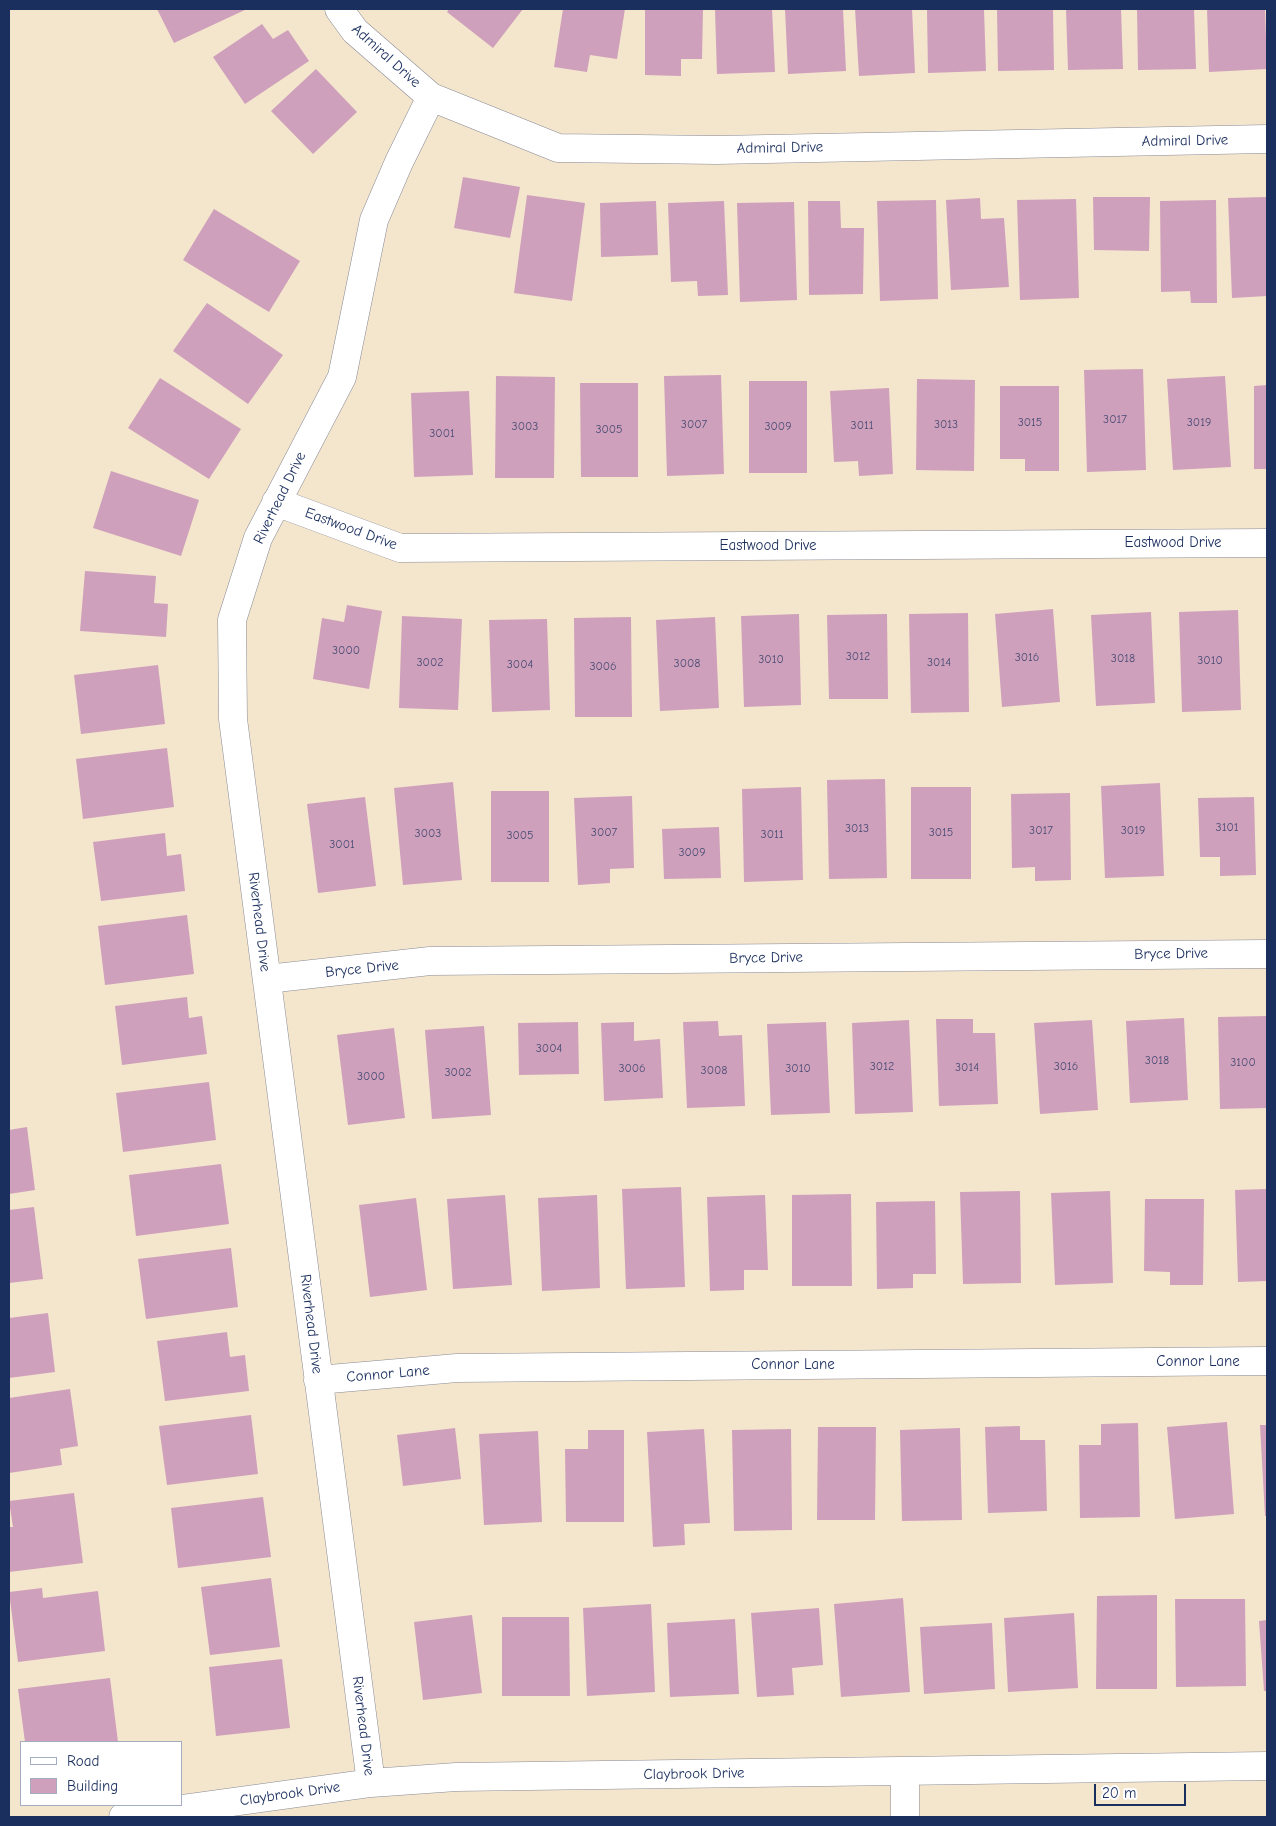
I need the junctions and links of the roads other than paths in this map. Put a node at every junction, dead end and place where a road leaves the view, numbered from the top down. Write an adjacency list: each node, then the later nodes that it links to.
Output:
1 (339, 9): 2 (street, Admiral Drive)
2 (431, 97): 3 (street, Admiral Drive); 4 (street, Riverhead Drive)
3 (1267, 139)
4 (276, 502): 5 (street, Eastwood Drive); 7 (street, Riverhead Drive)
5 (1267, 543)
6 (1267, 954): 7 (street, Bryce Drive)
7 (267, 979): 9 (street, Riverhead Drive)
8 (1267, 1361): 9 (street, Connor Lane)
9 (318, 1380): 12 (street, Riverhead Drive)
10 (1267, 1766): 11 (street, Claybrook Drive)
11 (905, 1772): 12 (street, Claybrook Drive); 14 (street)
12 (371, 1783): 13 (street, Claybrook Drive)
13 (123, 1817)
14 (905, 1817)

